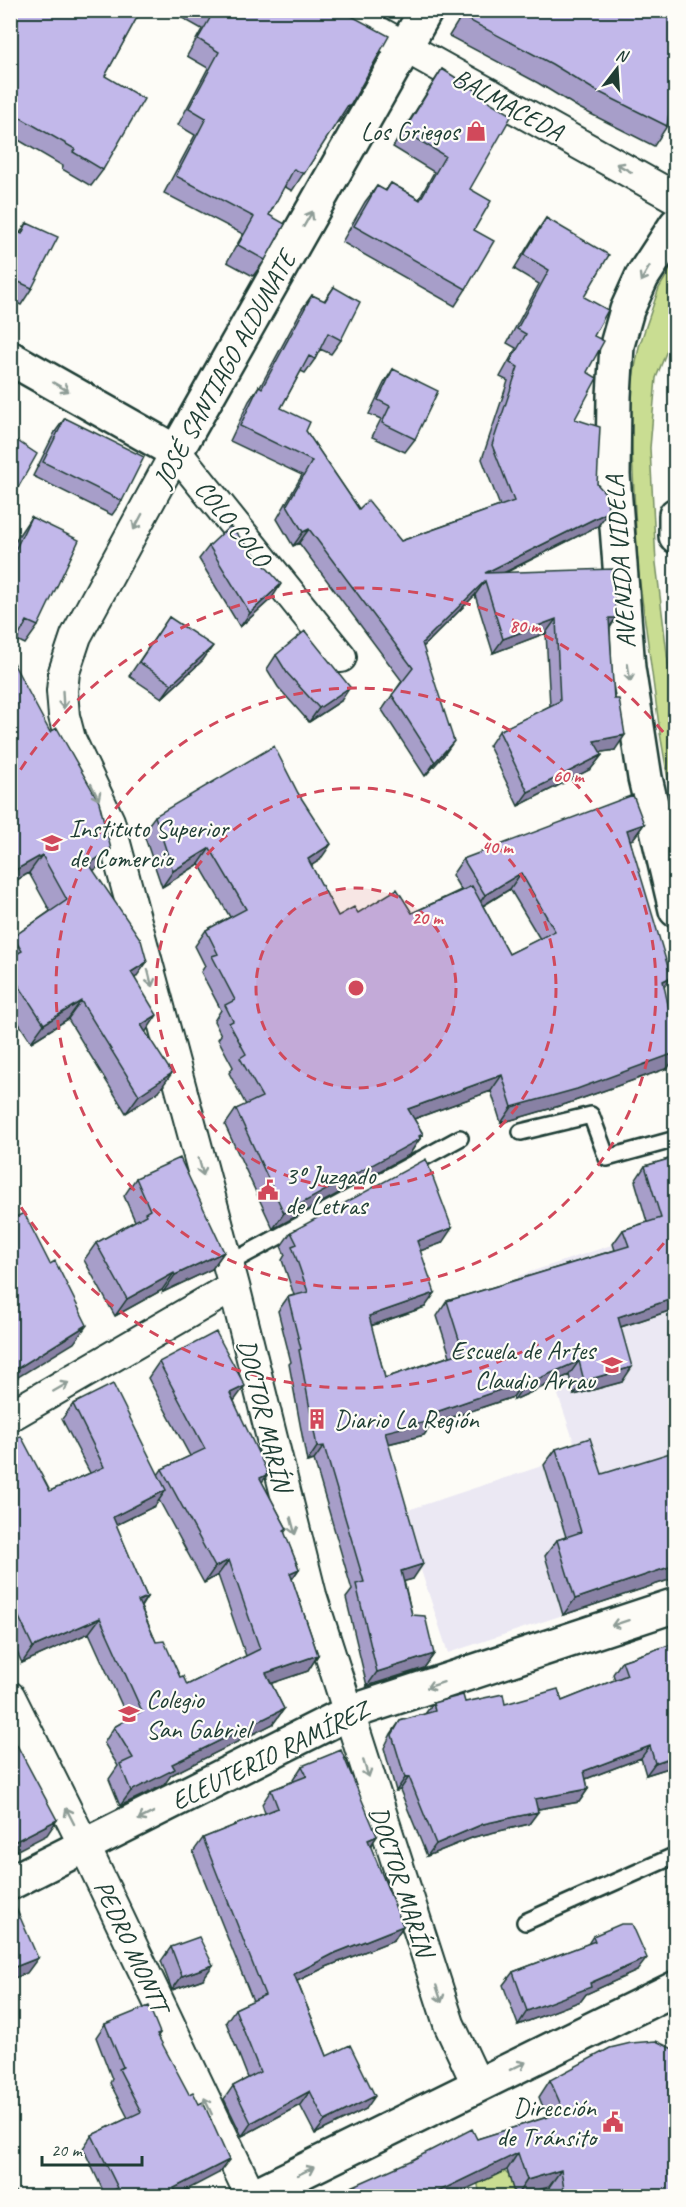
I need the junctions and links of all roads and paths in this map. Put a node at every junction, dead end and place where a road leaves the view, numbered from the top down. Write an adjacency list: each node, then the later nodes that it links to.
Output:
1 (339, 10): 3 (street, BALMACEDA)
2 (426, 10): 3 (main road, JOSÉ SANTIAGO ALDUNATE)
3 (406, 47): 4 (street, BALMACEDA, one-way to 3); 6 (main road, JOSÉ SANTIAGO ALDUNATE, one-way to 3)
4 (675, 202): 11 (main road, AVENIDA VIDELA, one-way to 11)
5 (10, 358): 6 (main road, COLO COLO, one-way to 6)
6 (176, 452): 9 (street, COLO COLO); 10 (street, JOSÉ SANTIAGO ALDUNATE, one-way to 10)
7 (675, 515): 8 (main road)
8 (675, 536)
9 (341, 657)
10 (70, 739): 15 (street, DOCTOR MARÍN, one-way to 15)
11 (675, 909)
12 (521, 1132): 14 (lane)
13 (460, 1138): 15 (lane)
14 (675, 1139)
15 (231, 1275): 16 (street, one-way to 15); 19 (street, DOCTOR MARÍN, one-way to 19)
16 (10, 1416)
17 (675, 1605): 19 (main road, ELEUTERIO RAMÍREZ, one-way to 19)
18 (10, 1697): 20 (street, PEDRO MONTT, one-way to 18)
19 (348, 1713): 20 (main road, ELEUTERIO RAMÍREZ, one-way to 20); 25 (street, DOCTOR MARÍN, one-way to 25)
20 (85, 1847): 22 (main road, ELEUTERIO RAMÍREZ); 26 (street, PEDRO MONTT, one-way to 20)
21 (675, 1855): 23 (lane)
22 (10, 1883)
23 (525, 1922)
24 (675, 1988): 25 (main road, one-way to 24)
25 (478, 2086): 26 (main road, one-way to 25)
26 (252, 2196)

